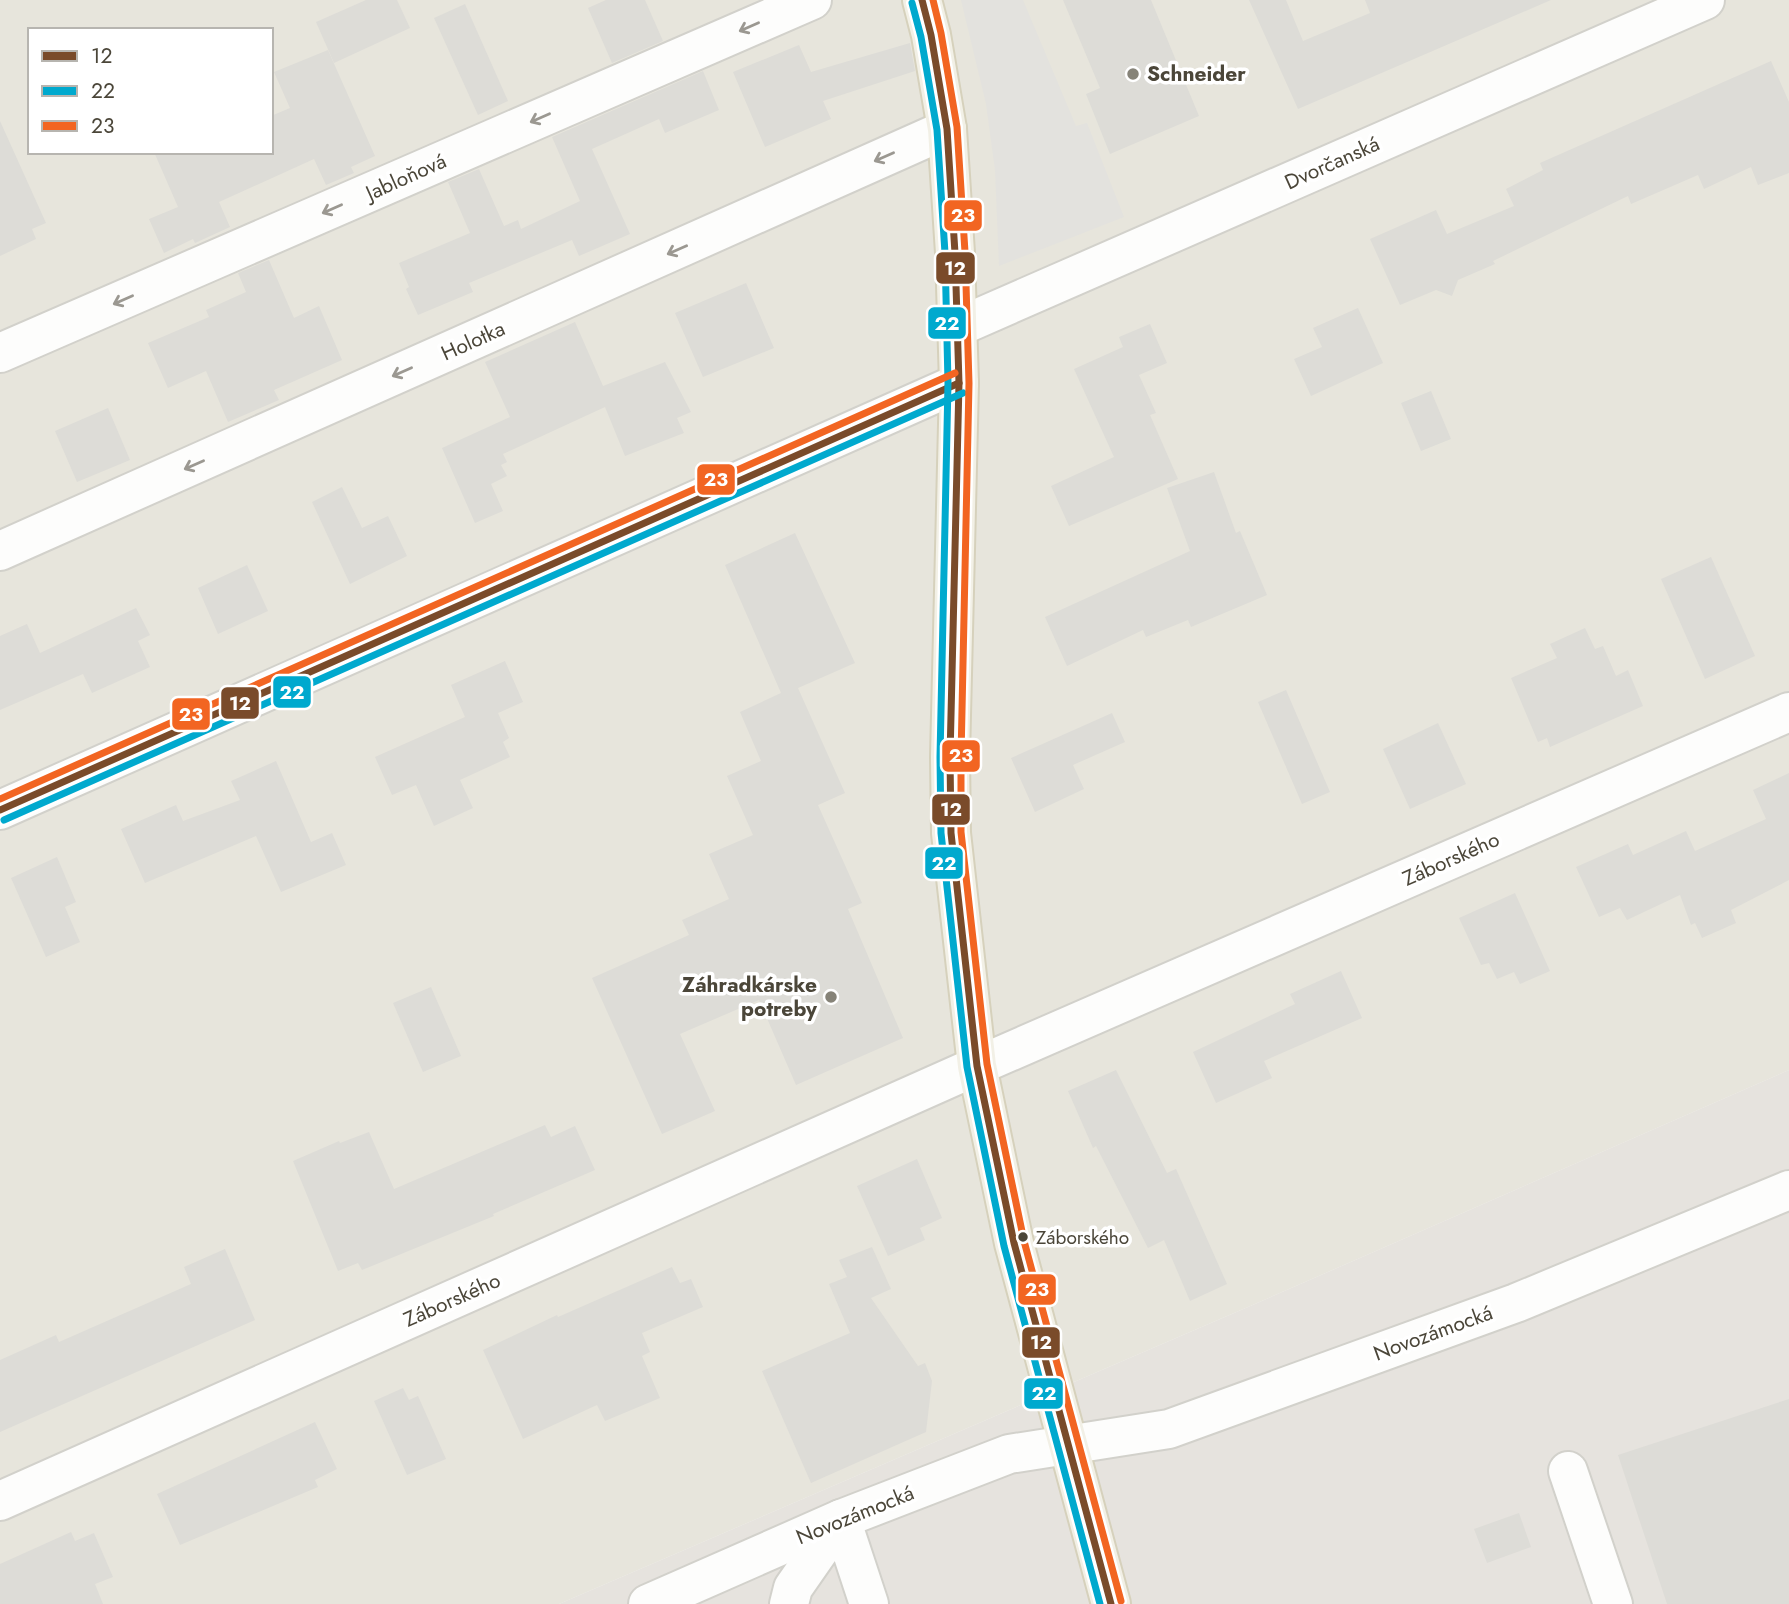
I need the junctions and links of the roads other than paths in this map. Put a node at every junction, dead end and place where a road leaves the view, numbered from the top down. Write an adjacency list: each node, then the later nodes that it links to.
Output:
1 (811, 0): 6 (street, Jabloňová, one-way to 6)
2 (922, 0): 4 (main road)
3 (1705, 0): 5 (street, Dvorčanská)
4 (947, 130): 5 (main road); 8 (street, Holotka, one-way to 8)
5 (958, 327): 7 (main road)
6 (0, 353)
7 (958, 383): 10 (street); 11 (main road)
8 (0, 551)
9 (1789, 712): 11 (street, Záborského)
10 (0, 810)
11 (977, 1066): 13 (main road); 15 (street, Záborského)
12 (1789, 1190): 13 (street, Novozámocká)
13 (1068, 1444): 16 (street, Novozámocká); 20 (main road)
14 (1568, 1471): 21 (street)
15 (0, 1500)
16 (842, 1519): 17 (street, Novozámocká); 18 (street); 19 (street)
17 (648, 1604)
18 (789, 1604)
19 (869, 1604)
20 (1111, 1604)
21 (1613, 1604)

